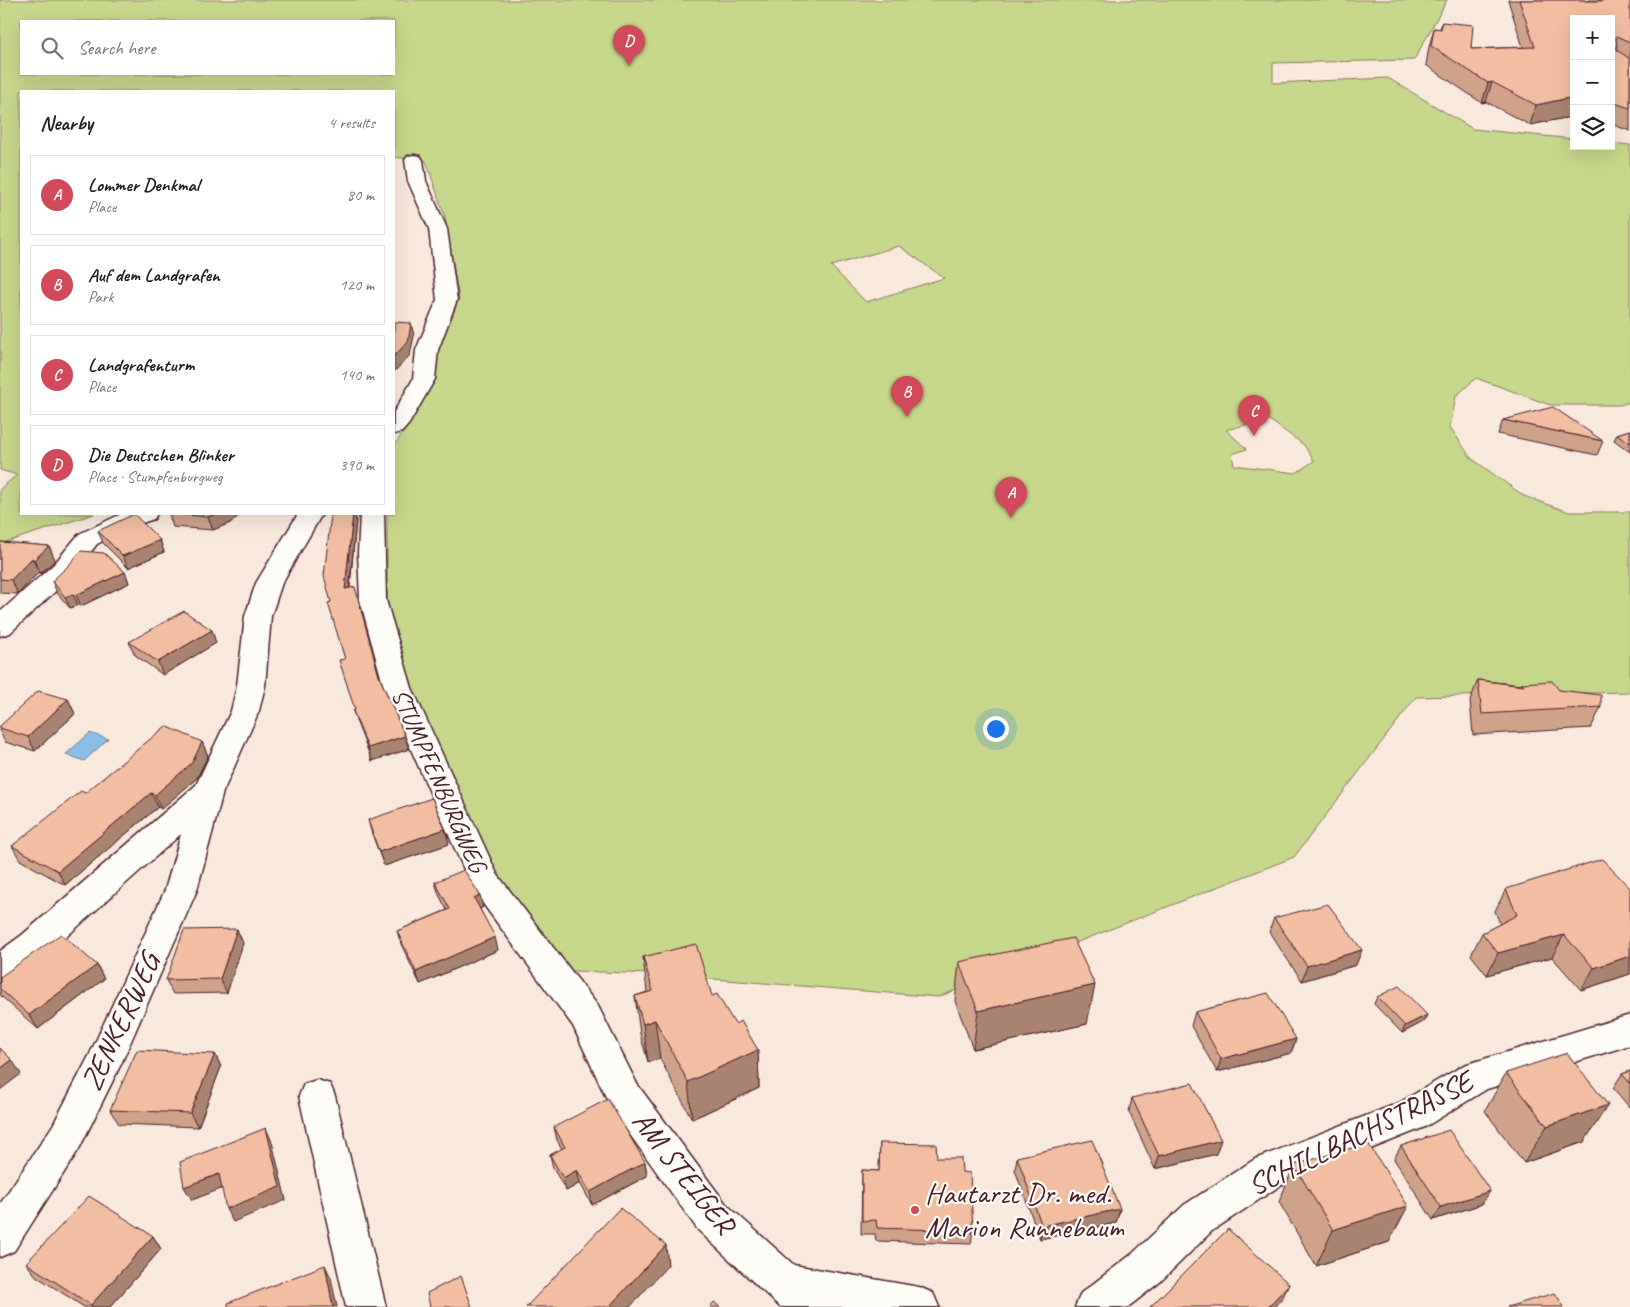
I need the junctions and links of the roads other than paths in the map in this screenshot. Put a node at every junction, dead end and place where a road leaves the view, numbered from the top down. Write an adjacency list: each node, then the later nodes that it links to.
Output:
1 (414, 160): 2 (street)
2 (395, 426)
3 (142, 515): 6 (street)
4 (309, 515): 7 (street, ZENKERWEG)
5 (372, 515): 9 (street, STUMPFENBURGWEG)
6 (0, 627)
7 (208, 792): 8 (street, ZENKERWEG); 12 (street, ZENKERWEG)
8 (0, 969)
9 (586, 1016): 13 (street, AM STEIGER)
10 (1630, 1030): 16 (street, SCHILLBACHSTRASSE)
11 (317, 1096): 14 (street)
12 (0, 1238)
13 (797, 1295): 15 (street)
14 (366, 1307)
15 (919, 1307)
16 (1095, 1307)

